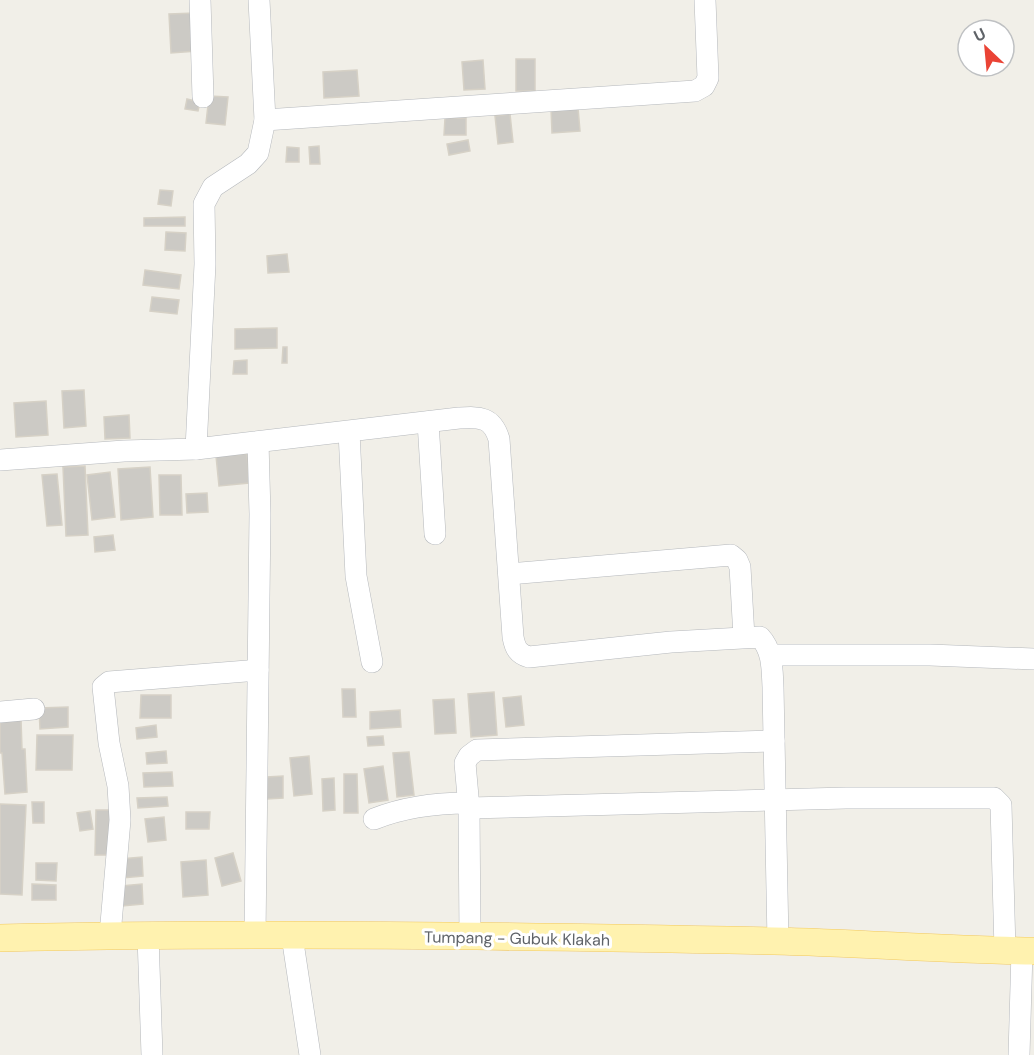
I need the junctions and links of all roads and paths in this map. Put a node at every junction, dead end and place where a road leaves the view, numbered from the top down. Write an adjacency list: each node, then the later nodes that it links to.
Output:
1 (200, 0): 4 (street)
2 (259, 0): 5 (street)
3 (705, 0): 5 (street)
4 (203, 97)
5 (265, 120): 9 (street)
6 (428, 422): 7 (street); 11 (street); 12 (street)
7 (349, 432): 8 (street); 16 (street)
8 (258, 442): 9 (street); 17 (street)
9 (196, 449): 10 (street)
10 (0, 460)
11 (435, 534)
12 (509, 574): 13 (street); 13 (street)
13 (744, 637): 14 (street)
14 (771, 655): 15 (street); 20 (street)
15 (1034, 659)
16 (372, 662)
17 (258, 670): 24 (street); 26 (street)
18 (34, 709): 19 (street)
19 (0, 712)
20 (774, 741): 21 (street); 22 (street)
21 (776, 801): 22 (street); 30 (street); 31 (street)
22 (468, 806): 23 (street); 28 (street)
23 (374, 819)
24 (110, 935): 25 (main road, Tumpang - Gubuk Klakah); 29 (main road, Tumpang - Gubuk Klakah)
25 (148, 936): 26 (main road, Tumpang - Gubuk Klakah); 32 (street)
26 (255, 936): 27 (main road, Tumpang - Gubuk Klakah)
27 (292, 936): 28 (main road, Tumpang - Gubuk Klakah); 33 (street)
28 (470, 937): 30 (main road, Tumpang - Gubuk Klakah)
29 (0, 938)
30 (778, 941): 31 (main road, Tumpang - Gubuk Klakah)
31 (1020, 951): 34 (street)
32 (152, 1055)
33 (310, 1055)
34 (1019, 1055)

